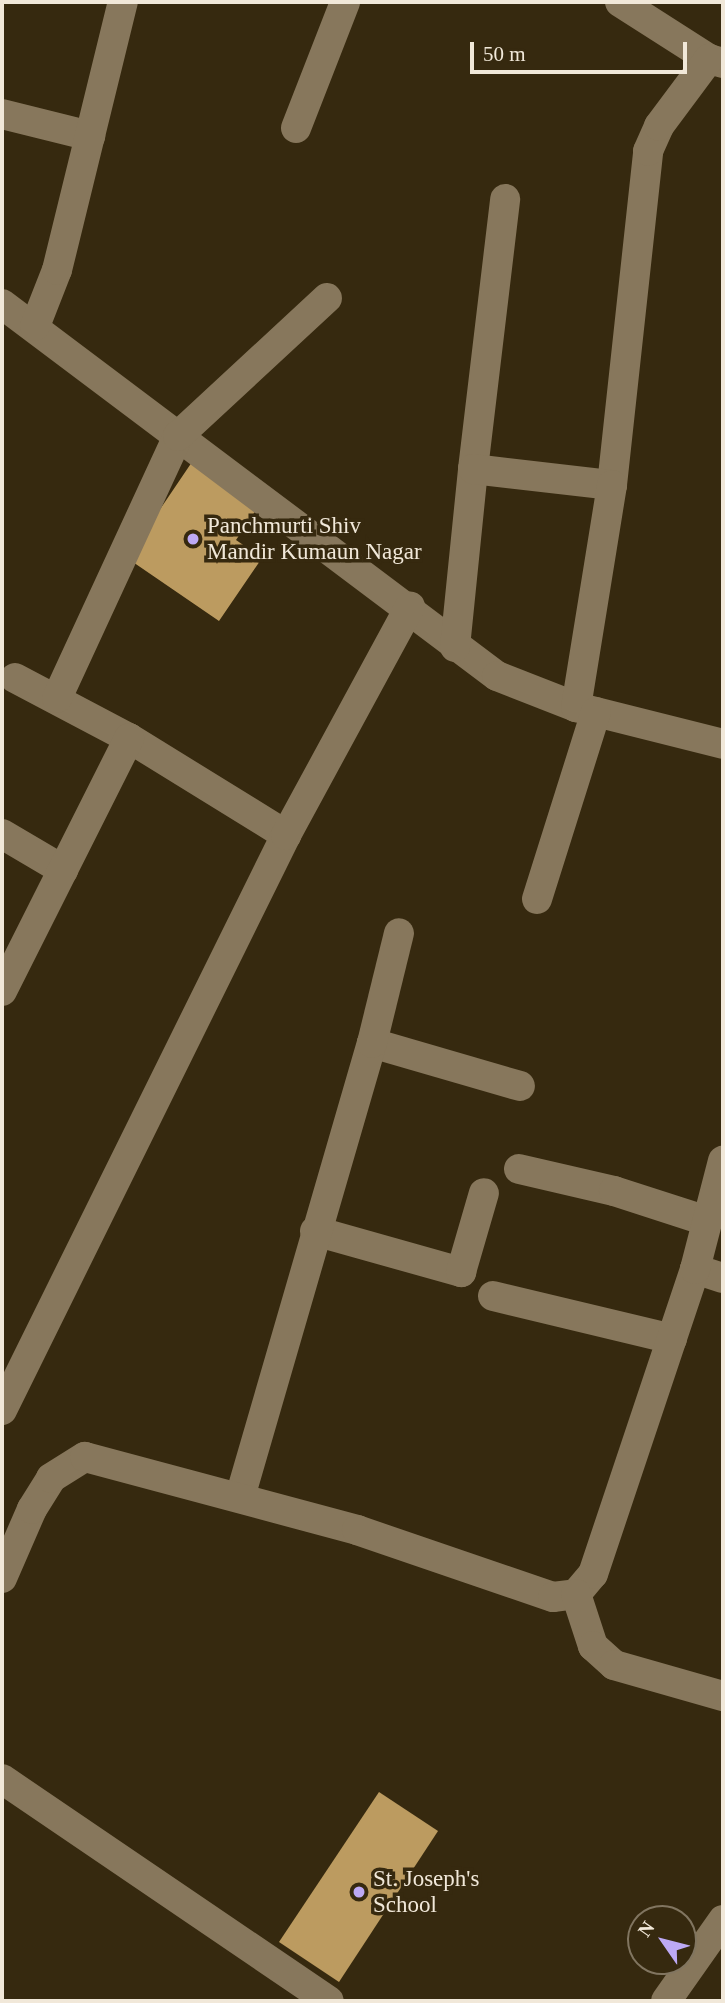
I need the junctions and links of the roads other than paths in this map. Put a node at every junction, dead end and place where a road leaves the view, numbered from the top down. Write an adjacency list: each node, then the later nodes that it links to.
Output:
1 (123, 2): 7 (street)
2 (345, 2): 6 (street)
3 (620, 2): 4 (street)
4 (716, 61): 14 (street)
5 (2, 114): 7 (street)
6 (296, 128)
7 (90, 136): 11 (street)
8 (505, 199): 13 (street)
9 (327, 298): 12 (street)
10 (2, 304): 11 (street)
11 (35, 326): 12 (street)
12 (178, 436): 15 (street); 18 (street)
13 (473, 469): 14 (street); 16 (street)
14 (612, 485): 19 (street)
15 (410, 607): 16 (street); 23 (street)
16 (455, 647): 19 (street)
17 (15, 678): 18 (street)
18 (57, 698): 20 (street)
19 (586, 709): 21 (street); 25 (street)
20 (129, 738): 23 (street); 24 (street)
21 (723, 744)
22 (2, 834): 24 (street)
23 (286, 835): 39 (street)
24 (63, 870): 27 (street)
25 (537, 899)
26 (399, 933): 28 (street)
27 (2, 991)
28 (372, 1043): 29 (street); 34 (street)
29 (520, 1086)
30 (723, 1161): 33 (street)
31 (519, 1169): 33 (street)
32 (484, 1193): 34 (street)
33 (707, 1221): 35 (street)
34 (315, 1231): 40 (street)
35 (695, 1269): 36 (street); 38 (street)
36 (723, 1278)
37 (493, 1296): 38 (street)
38 (671, 1339): 42 (street)
39 (2, 1410)
40 (240, 1497): 41 (street); 42 (street)
41 (2, 1578)
42 (576, 1594): 43 (street)
43 (723, 1696)
44 (2, 1779): 46 (street)
45 (723, 1920): 47 (street)
46 (329, 2001)
47 (666, 2001)

